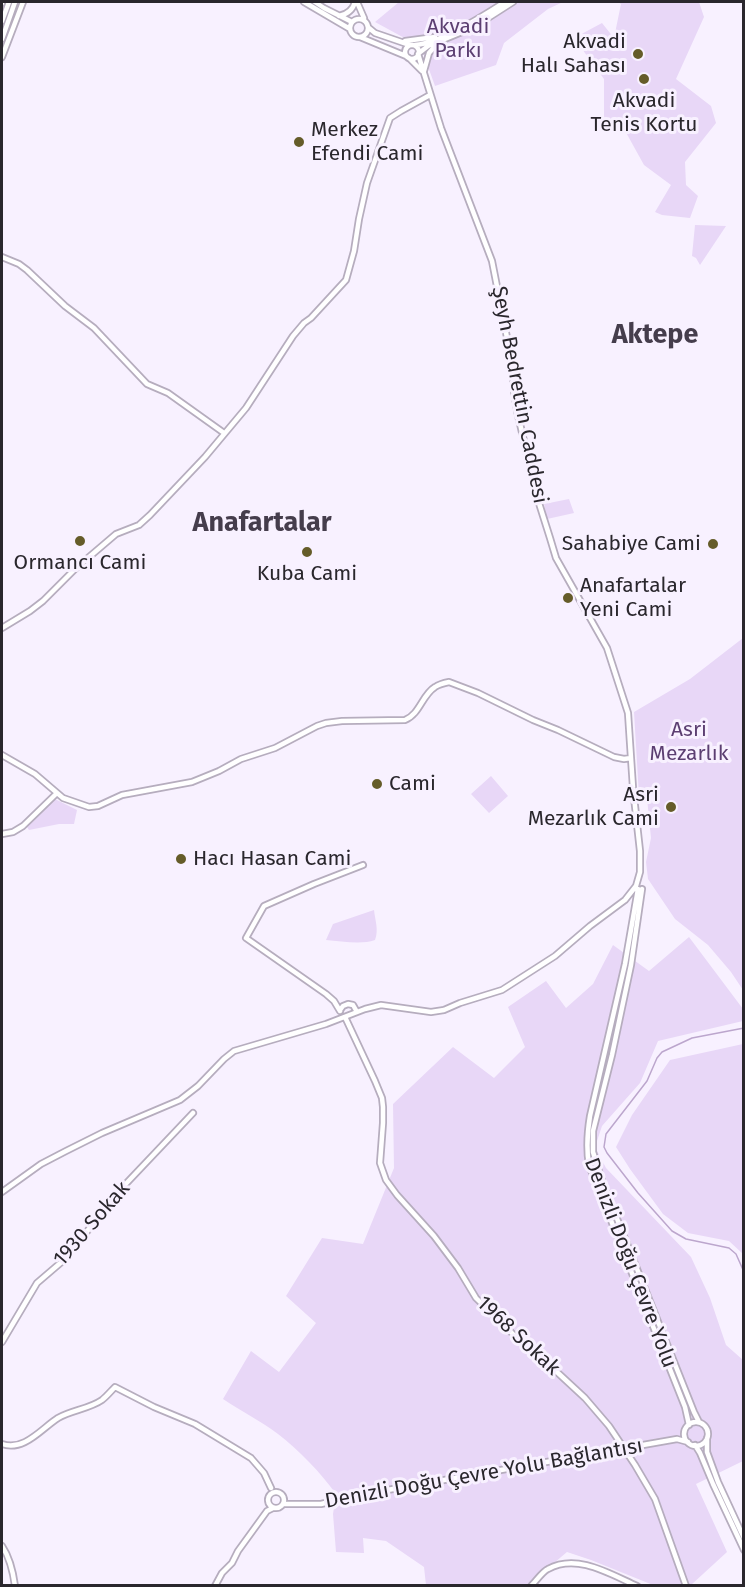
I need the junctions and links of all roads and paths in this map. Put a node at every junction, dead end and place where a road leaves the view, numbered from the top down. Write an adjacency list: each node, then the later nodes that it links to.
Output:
1 (9, 2): 11 (street)
2 (15, 2): 17 (street)
3 (23, 2): 21 (street)
4 (304, 2): 14 (street)
5 (315, 2): 9 (street)
6 (505, 2): 16 (street)
7 (513, 2): 16 (street)
8 (357, 3): 9 (street); 10 (street); 12 (street)
9 (339, 16): 12 (street)
10 (365, 20): 12 (street); 13 (street)
11 (2, 21)
12 (353, 21): 14 (street)
13 (369, 27): 15 (street); 18 (street)
14 (350, 29): 15 (street)
15 (360, 37): 22 (street, Şeyh Bedrettin Caddesi)
16 (442, 38): 18 (street); 19 (street); 20 (street); 23 (street)
17 (2, 39)
18 (401, 41): 19 (street)
19 (413, 45): 20 (street); 22 (street)
20 (418, 53): 22 (street); 23 (street, Şeyh Bedrettin Caddesi)
21 (2, 57)
22 (407, 57): 23 (street, Şeyh Bedrettin Caddesi)
23 (423, 74): 24 (street, Şeyh Bedrettin Caddesi)
24 (430, 95): 26 (street); 29 (street, Şeyh Bedrettin Caddesi)
25 (2, 257): 26 (street)
26 (224, 433): 27 (street)
27 (2, 628)
28 (2, 755): 30 (street)
29 (631, 758): 30 (street); 33 (street, Şeyh Bedrettin Caddesi)
30 (57, 793): 31 (street)
31 (2, 834)
32 (363, 865): 35 (street)
33 (640, 872): 34 (street, Şeyh Bedrettin Caddesi); 34 (street)
34 (637, 888): 38 (street, Şeyh Bedrettin Caddesi); 43 (street, Denizli Doğu Çevre Yolu); 44 (street, Denizli Doğu Çevre Yolu)
35 (334, 1001): 36 (street); 37 (street, 1968 Sokak)
36 (345, 1004): 37 (street); 38 (street)
37 (340, 1011): 39 (street, 1968 Sokak)
38 (357, 1012): 39 (street, Şeyh Bedrettin Caddesi)
39 (343, 1017): 41 (street, Şeyh Bedrettin Caddesi); 50 (street, 1968 Sokak)
40 (193, 1113): 42 (street, 1930 Sokak)
41 (2, 1192)
42 (2, 1342)
43 (699, 1422): 44 (street); 45 (street, Denizli Doğu Çevre Yolu)
44 (687, 1426): 46 (street); 47 (street, Denizli Doğu Çevre Yolu)
45 (707, 1438): 49 (street); 58 (street)
46 (676, 1439): 47 (street, Denizli Doğu Çevre Yolu Bağlantısı); 50 (street, Denizli Doğu Çevre Yolu Bağlantısı)
47 (688, 1442): 49 (street)
48 (2, 1444): 51 (street)
49 (695, 1445): 60 (street)
50 (624, 1448): 54 (street, Denizli Doğu Çevre Yolu Bağlantısı); 65 (street, 1968 Sokak)
51 (271, 1488): 52 (street); 53 (street)
52 (276, 1492): 53 (street); 54 (street)
53 (269, 1496): 55 (street)
54 (284, 1501): 56 (street)
55 (268, 1503): 56 (street); 57 (street)
56 (273, 1508): 57 (street)
57 (267, 1511): 62 (street)
58 (744, 1538)
59 (2, 1546): 61 (street)
60 (744, 1550)
61 (15, 1586)
62 (215, 1586)
63 (531, 1586): 64 (street)
64 (637, 1586)
65 (686, 1586)

